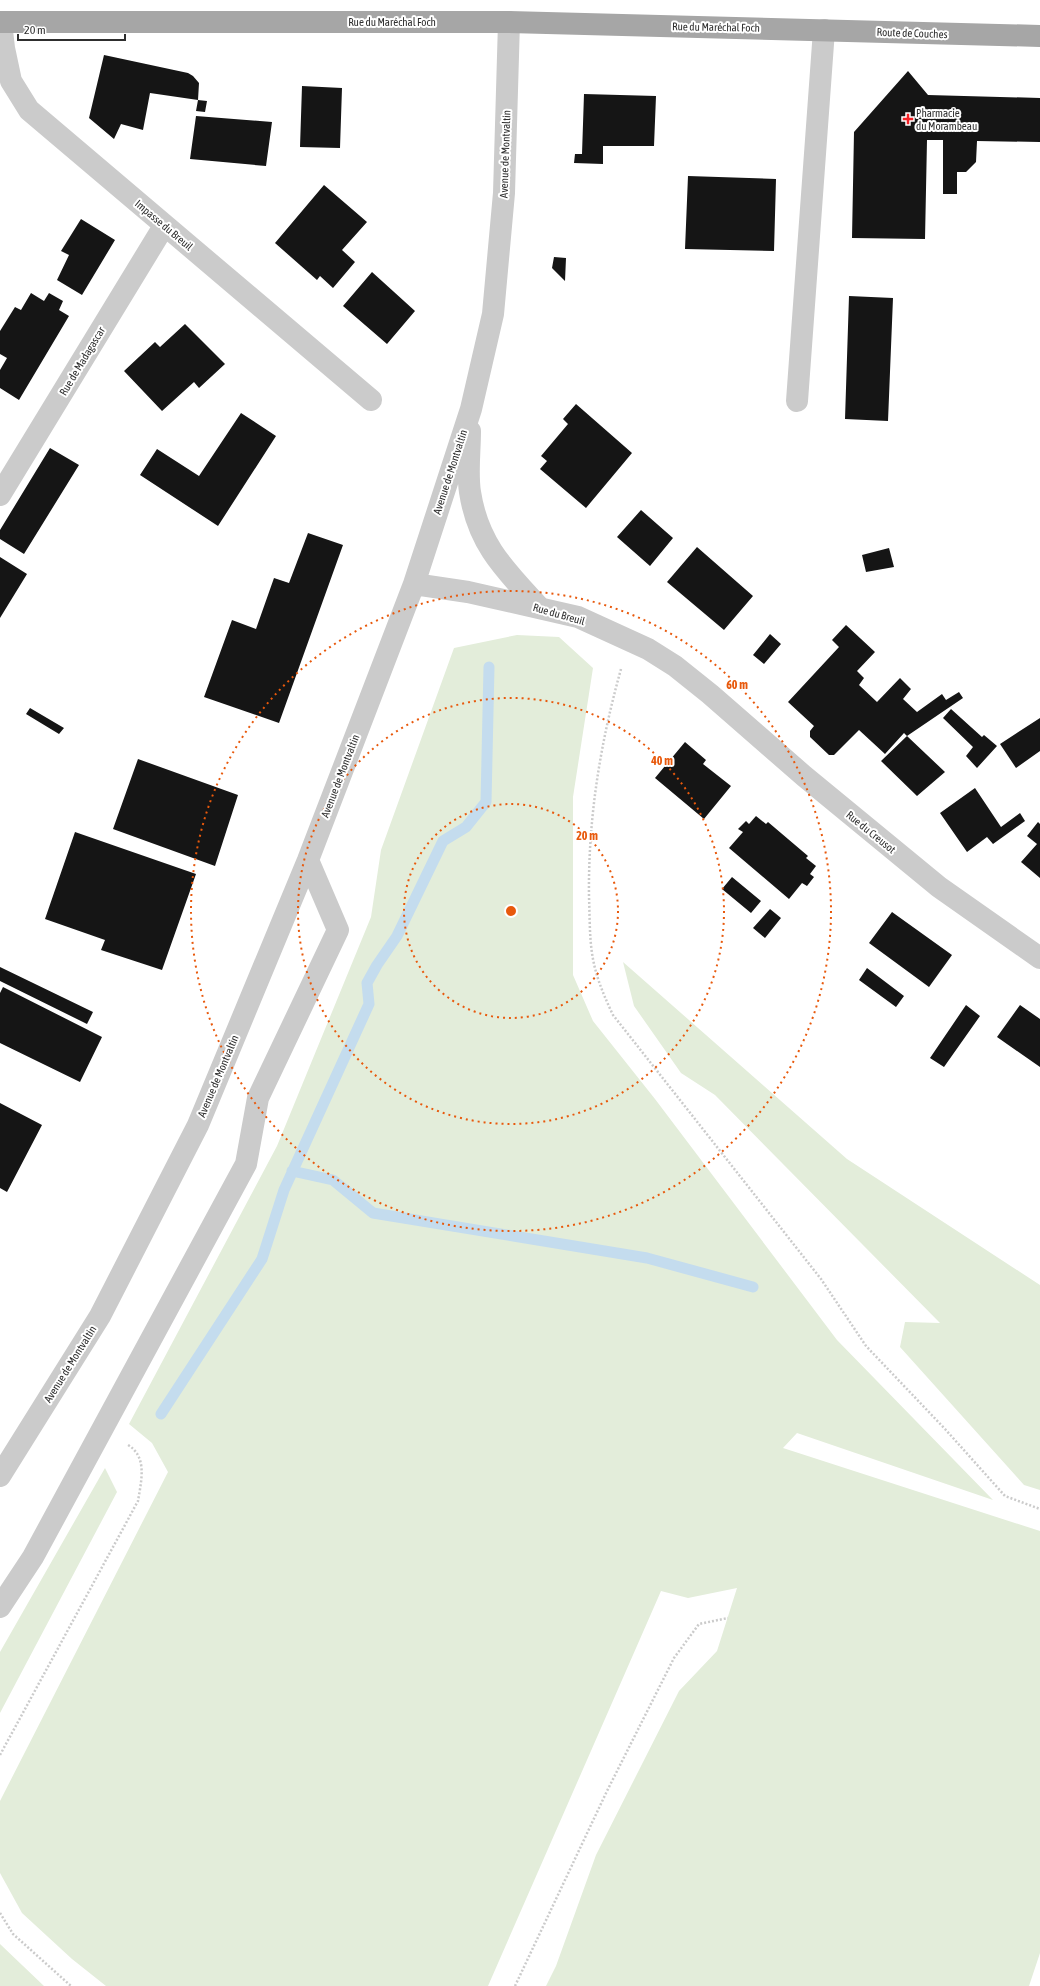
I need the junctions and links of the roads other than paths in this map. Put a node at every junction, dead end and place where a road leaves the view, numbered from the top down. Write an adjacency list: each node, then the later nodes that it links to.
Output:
1 (1, 22): 2 (main road, Rue du Maréchal Foch); 6 (street, Impasse du Breuil)
2 (509, 22): 3 (main road, Rue du Maréchal Foch); 9 (street, Avenue de Montvaltin)
3 (784, 29): 4 (main road, Route de Couches)
4 (824, 30): 5 (main road, Route de Couches); 8 (street)
5 (1040, 36)
6 (164, 226): 7 (street, Impasse du Breuil); 10 (street, Rue de Madagascar)
7 (372, 400)
8 (797, 401)
9 (470, 409): 11 (street, Avenue de Montvaltin); 12 (street)
10 (0, 495)
11 (414, 584): 12 (street, Rue du Breuil); 14 (street, Avenue de Montvaltin)
12 (540, 608): 13 (street, Rue du Breuil)
13 (710, 694): 15 (street, Rue du Creusot)
14 (308, 860): 16 (street, Avenue de Montvaltin); 17 (street)
15 (1040, 958)
16 (0, 1476)
17 (0, 1607)

